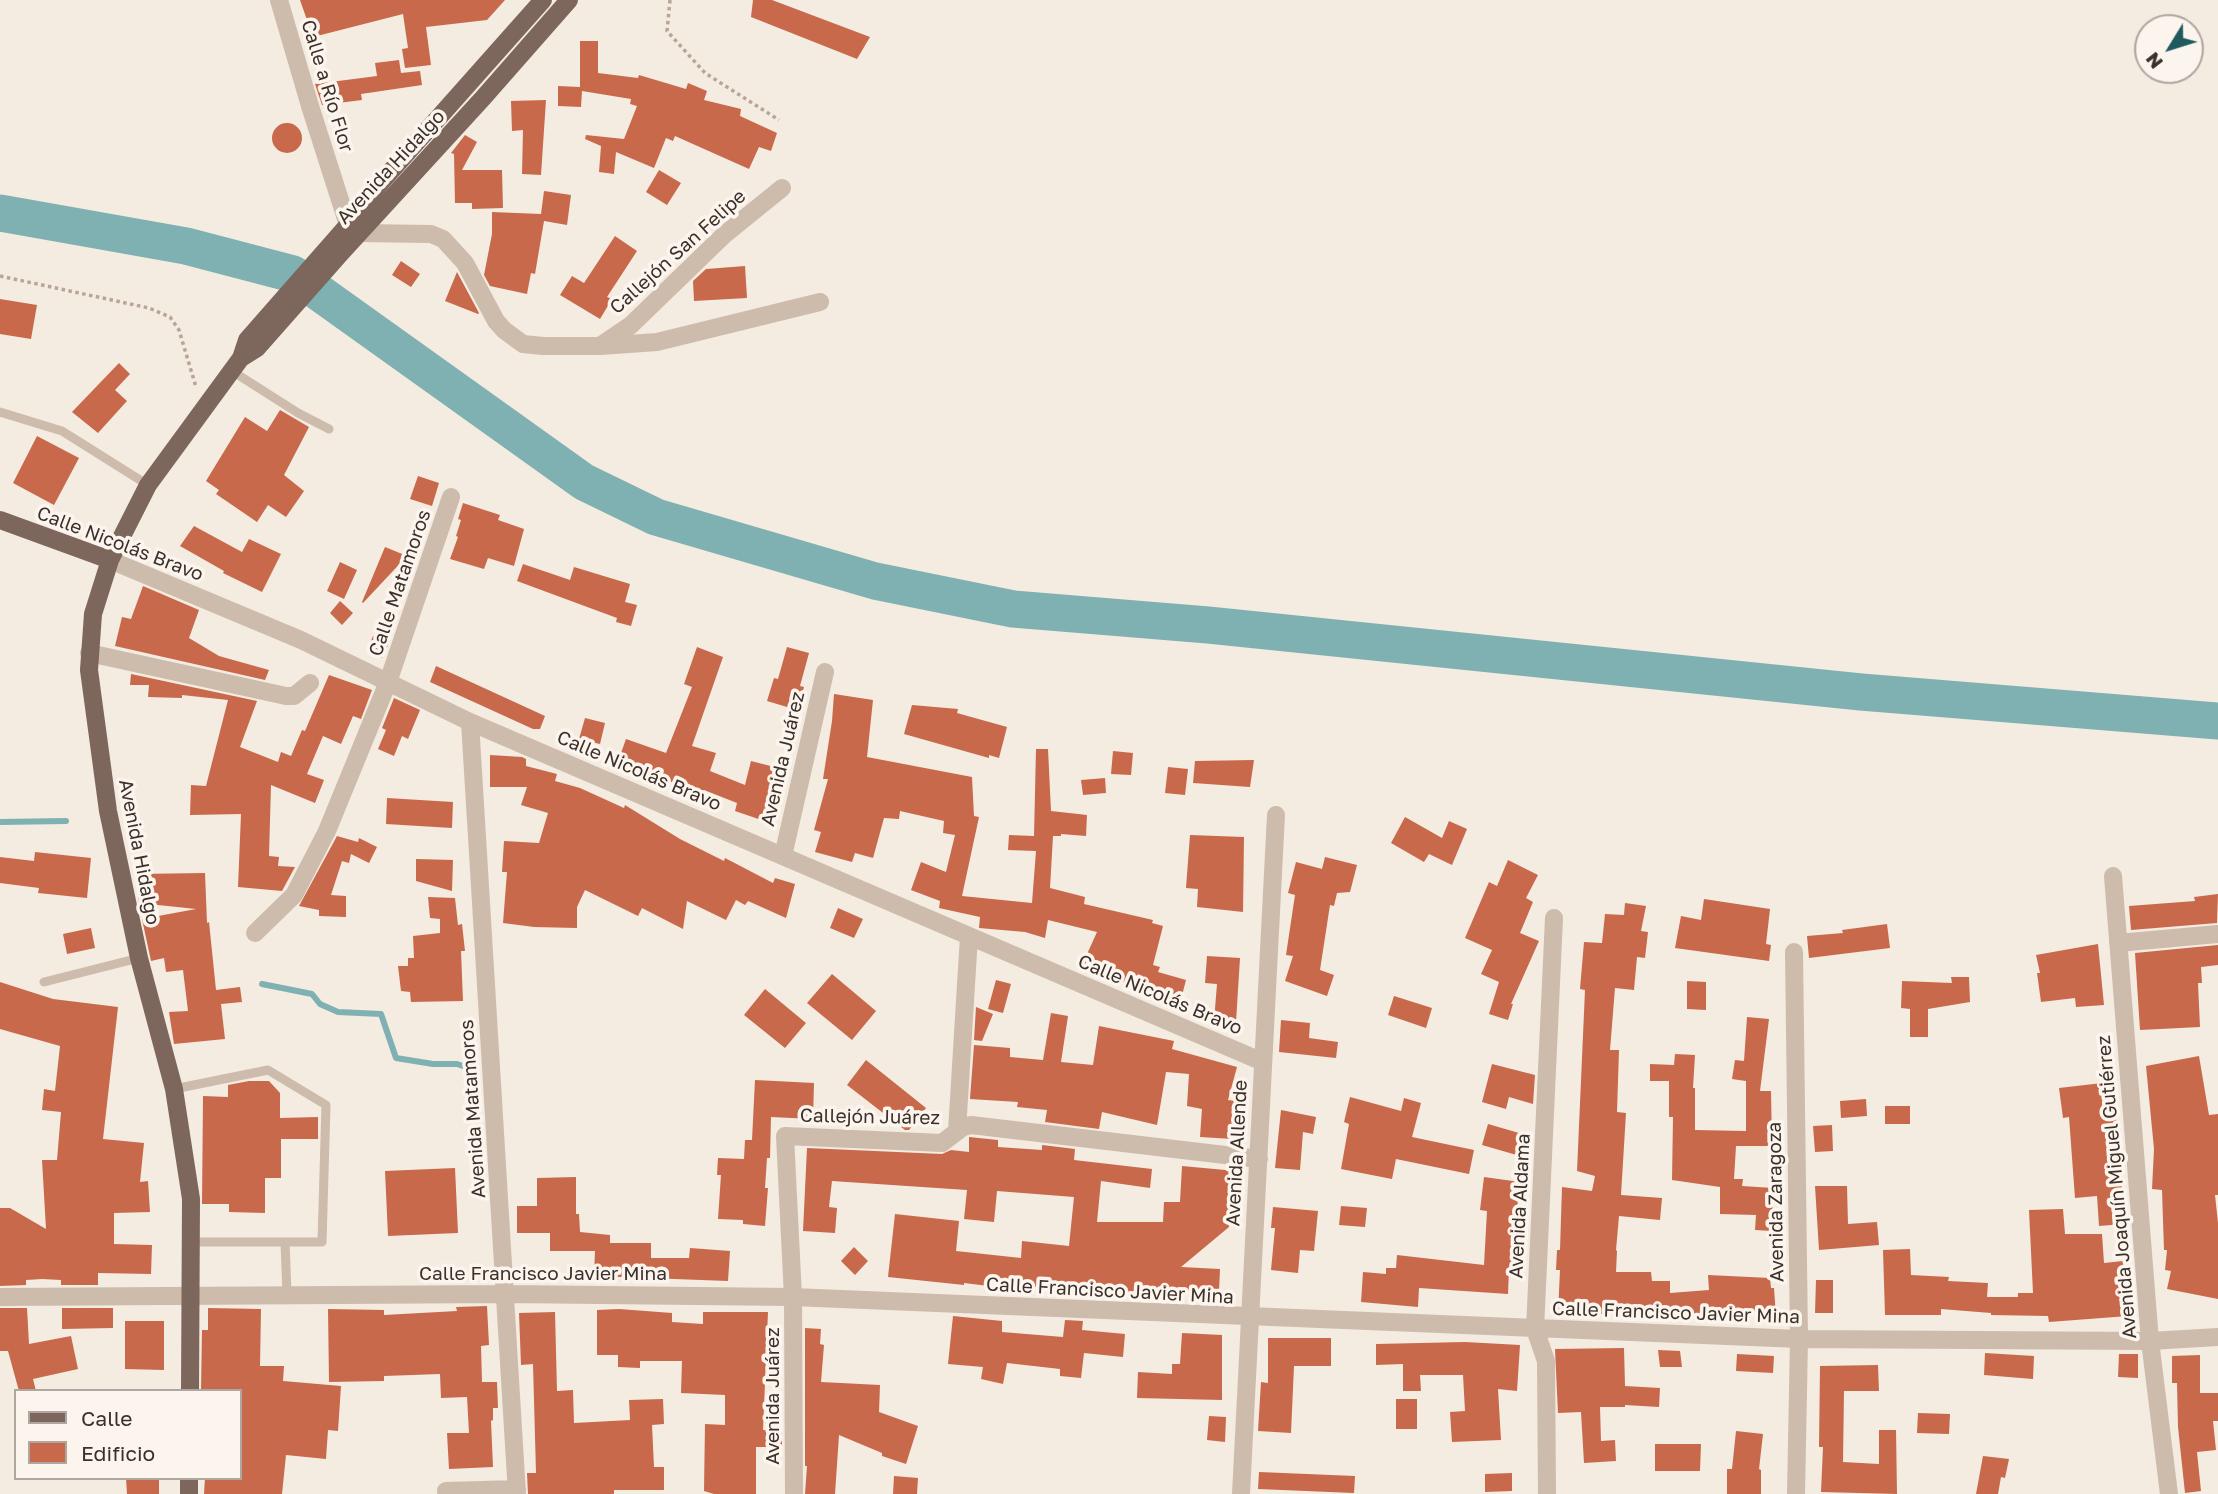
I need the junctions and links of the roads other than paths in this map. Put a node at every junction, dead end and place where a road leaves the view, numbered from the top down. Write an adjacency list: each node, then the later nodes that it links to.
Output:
1 (279, 0): 5 (street, Calle a Río Flor)
2 (543, 0): 5 (main road, Avenida Hidalgo)
3 (569, 0): 5 (main road, Avenida Hidalgo)
4 (782, 188): 7 (street, Callejón San Felipe)
5 (354, 229): 7 (street); 8 (main road, Avenida Hidalgo)
6 (820, 302): 7 (street)
7 (600, 346)
8 (236, 364): 10 (lane); 11 (main road, Avenida Hidalgo)
9 (0, 412): 11 (lane)
10 (329, 429)
11 (148, 485): 14 (main road, Avenida Hidalgo)
12 (451, 497): 17 (street, Calle Matamoros)
13 (0, 520): 14 (main road, Calle Nicolás Bravo)
14 (110, 560): 15 (main road, Avenida Hidalgo); 17 (street, Calle Nicolás Bravo)
15 (89, 653): 18 (street); 29 (main road, Avenida Hidalgo)
16 (825, 672): 21 (street, Avenida Juárez)
17 (387, 682): 19 (street, Calle Nicolás Bravo); 24 (street, Calle Matamoros)
18 (310, 683)
19 (470, 722): 21 (street, Calle Nicolás Bravo); 39 (street, Avenida Matamoros)
20 (1276, 815): 31 (street, Avenida Allende)
21 (783, 856): 26 (street, Calle Nicolás Bravo)
22 (2112, 877): 27 (street, Avenida Joaquín Miguel Gutiérrez)
23 (1554, 918): 43 (street, Avenida Aldama)
24 (255, 933)
25 (2218, 934): 27 (street)
26 (969, 936): 31 (street, Calle Nicolás Bravo); 33 (street, Callejón Juárez)
27 (2118, 943): 46 (street, Avenida Joaquín Miguel Gutiérrez)
28 (1794, 951): 45 (street, Avenida Zaragoza)
29 (139, 958): 30 (lane); 32 (main road, Avenida Hidalgo)
30 (44, 982)
31 (1263, 1062): 34 (street, Avenida Allende)
32 (174, 1089): 35 (main road, Avenida Hidalgo); 36 (lane)
33 (957, 1131): 34 (street); 41 (street, Callejón Juárez)
34 (1259, 1159): 42 (street, Avenida Allende)
35 (191, 1242): 36 (lane); 37 (main road, Avenida Hidalgo)
36 (285, 1242): 38 (lane)
37 (191, 1294): 38 (street, Calle Francisco Javier Mina); 40 (street, Calle Francisco Javier Mina); 47 (main road, Avenida Hidalgo)
38 (287, 1294): 39 (street, Calle Francisco Javier Mina)
39 (505, 1294): 41 (street, Calle Francisco Javier Mina); 49 (street, Avenida Matamoros)
40 (0, 1297)
41 (793, 1297): 42 (street, Calle Francisco Javier Mina); 50 (street, Avenida Juárez)
42 (1250, 1318): 43 (street, Calle Francisco Javier Mina); 51 (street, Avenida Allende)
43 (1535, 1329): 45 (street, Calle Francisco Javier Mina); 52 (street, Avenida Aldama)
44 (2218, 1337): 46 (street, Calle Francisco Javier Mina)
45 (1799, 1339): 46 (street, Calle Francisco Javier Mina); 53 (street, Avenida Zaragoza)
46 (2150, 1341): 54 (street, Avenida Joaquín Miguel Gutiérrez)
47 (190, 1389)
48 (446, 1491): 49 (street)
49 (517, 1492)
50 (794, 1494)
51 (1241, 1494)
52 (1547, 1494)
53 (1796, 1494)
54 (2169, 1494)

